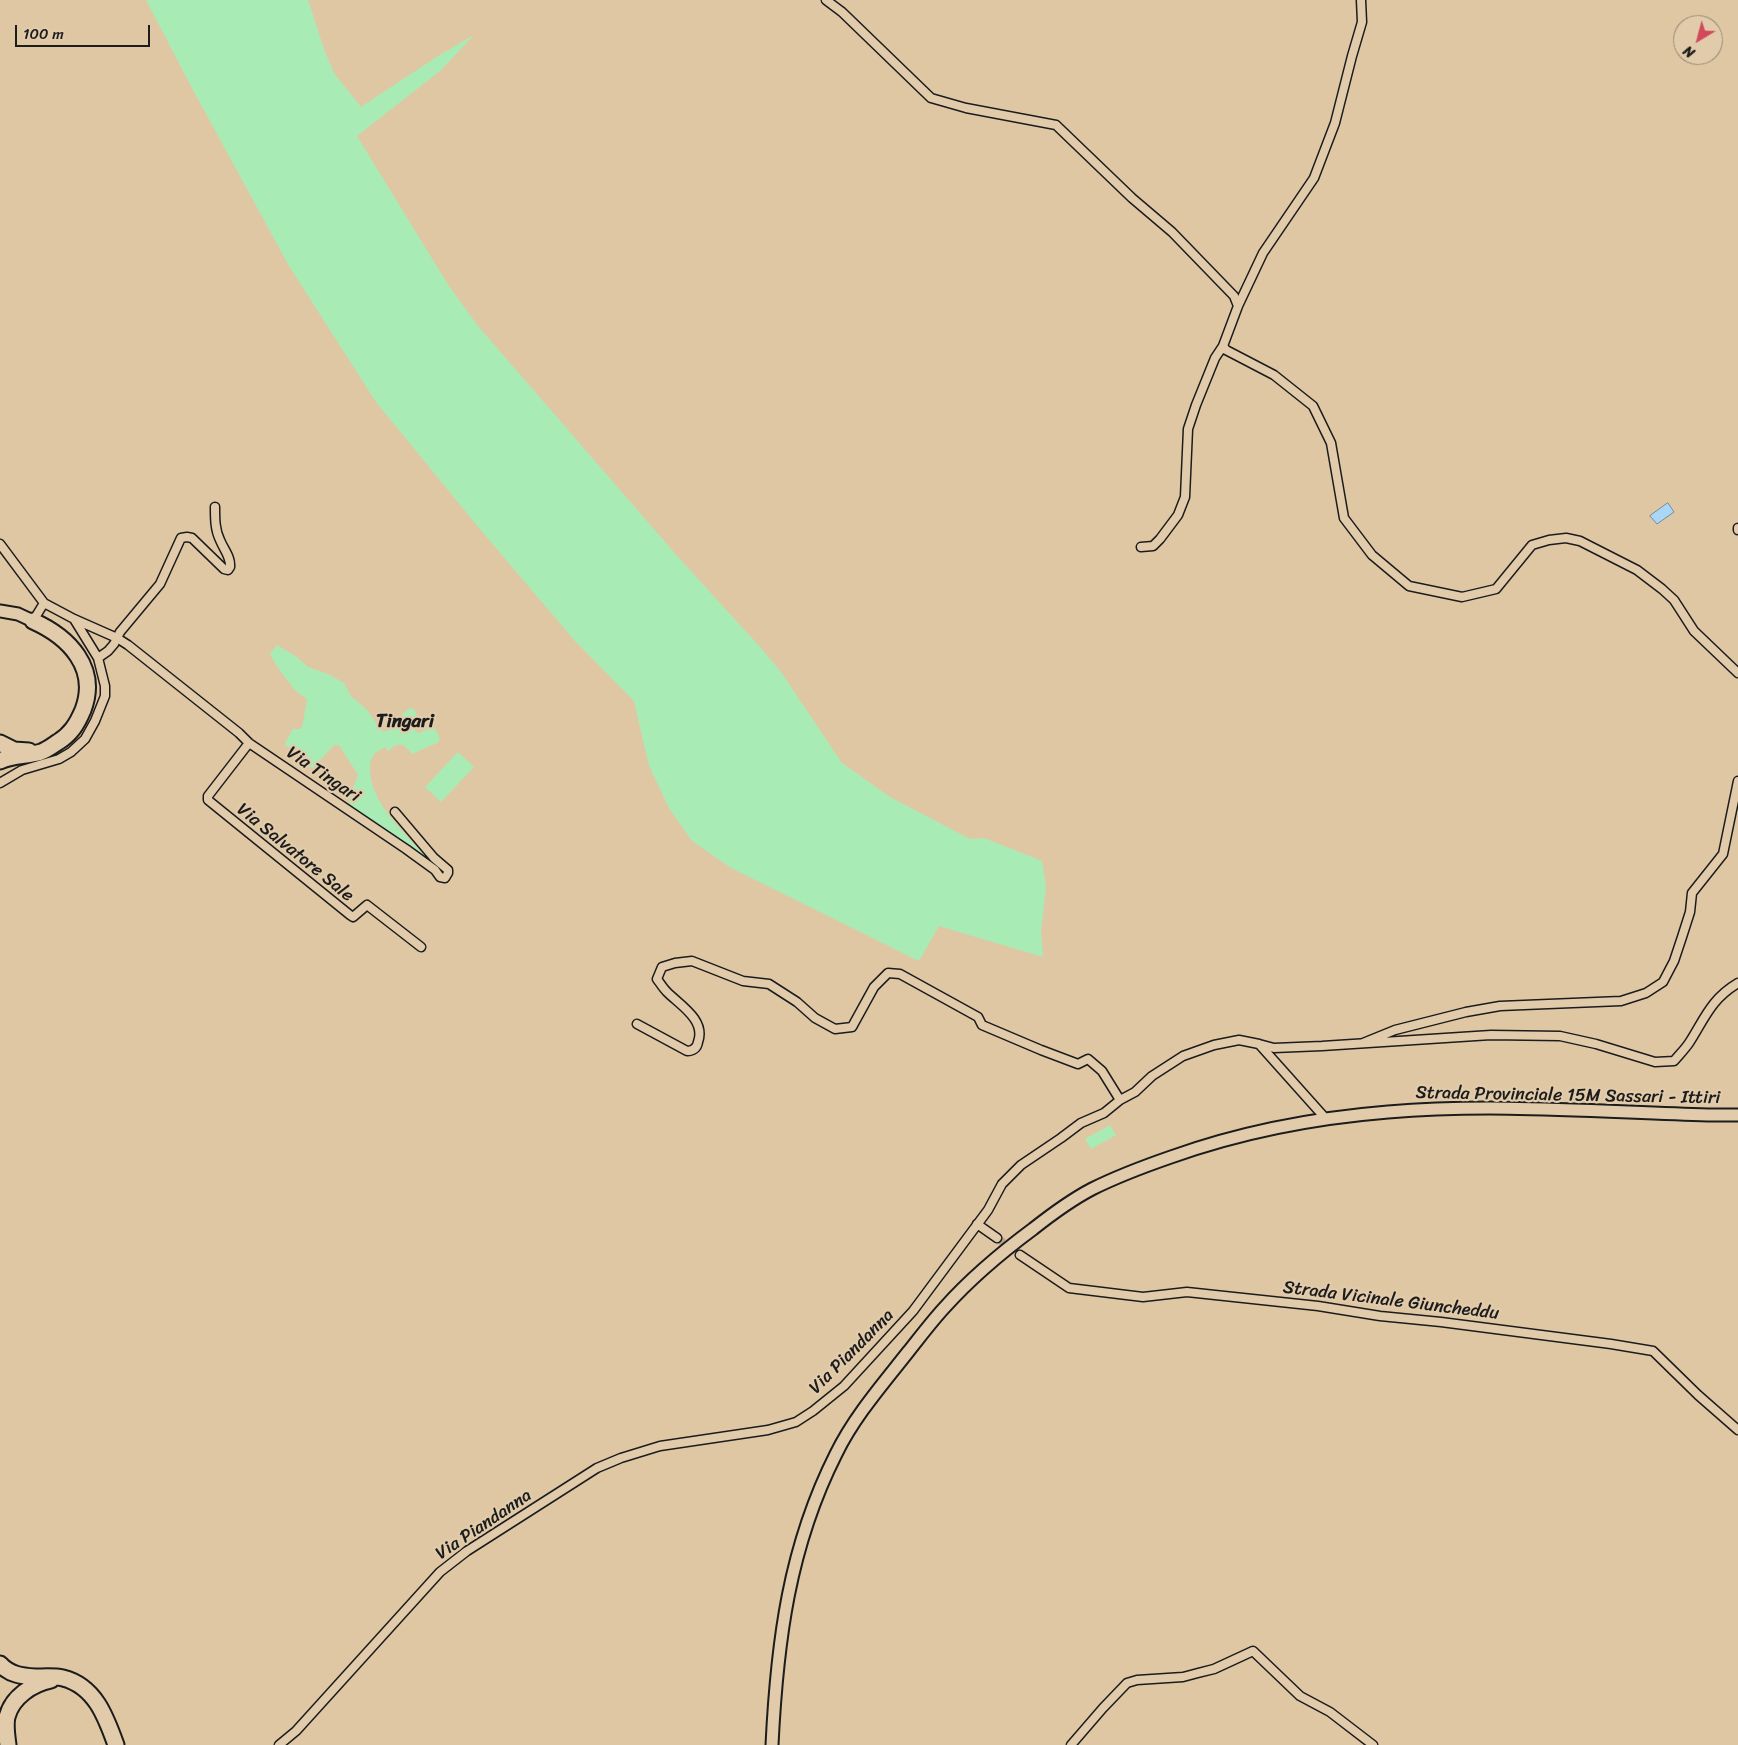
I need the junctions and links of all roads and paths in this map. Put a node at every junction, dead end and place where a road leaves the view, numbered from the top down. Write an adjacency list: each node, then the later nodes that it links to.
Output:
1 (826, 0): 3 (street)
2 (1360, 0): 3 (street)
3 (1238, 306): 4 (street)
4 (1223, 346): 7 (street); 14 (street)
5 (215, 507): 12 (street)
6 (0, 544): 8 (street)
7 (1141, 547)
8 (44, 602): 10 (street, Via Tingari); 11 (street)
9 (0, 611): 11 (main road)
10 (74, 619): 12 (street, Via Tingari); 13 (street, Via Tingari)
11 (33, 621): 17 (highway)
12 (117, 638): 13 (street); 16 (street, Via Tingari)
13 (98, 658): 20 (street, Via Tingari)
14 (1738, 674)
15 (0, 743): 17 (highway)
16 (249, 743): 21 (street, Via Tingari); 22 (street, Via Salvatore Sale)
17 (43, 751): 18 (highway)
18 (0, 761)
19 (1738, 781): 25 (street)
20 (0, 783)
21 (395, 812)
22 (421, 947)
23 (1738, 983): 25 (street, Via Piandanna)
24 (636, 1024): 27 (street)
25 (1363, 1043): 26 (street, Via Piandanna)
26 (1259, 1044): 27 (street, Via Piandanna); 29 (street)
27 (1120, 1100): 30 (street, Via Piandanna)
28 (1738, 1115): 29 (main road, Strada Provinciale 15M Sassari - Ittiri)
29 (1326, 1119): 39 (main road, Strada Provinciale 15M Sassari - Ittiri)
30 (977, 1224): 31 (street); 38 (street, Via Piandanna)
31 (997, 1238)
32 (1020, 1255): 33 (street, Strada Vicinale Giuncheddu)
33 (1738, 1430)
34 (0, 1664): 35 (highway)
35 (62, 1678): 36 (highway); 37 (highway)
36 (8, 1745)
37 (116, 1745)
38 (279, 1745)
39 (772, 1745)
40 (1071, 1745): 41 (street)
41 (1373, 1745)

